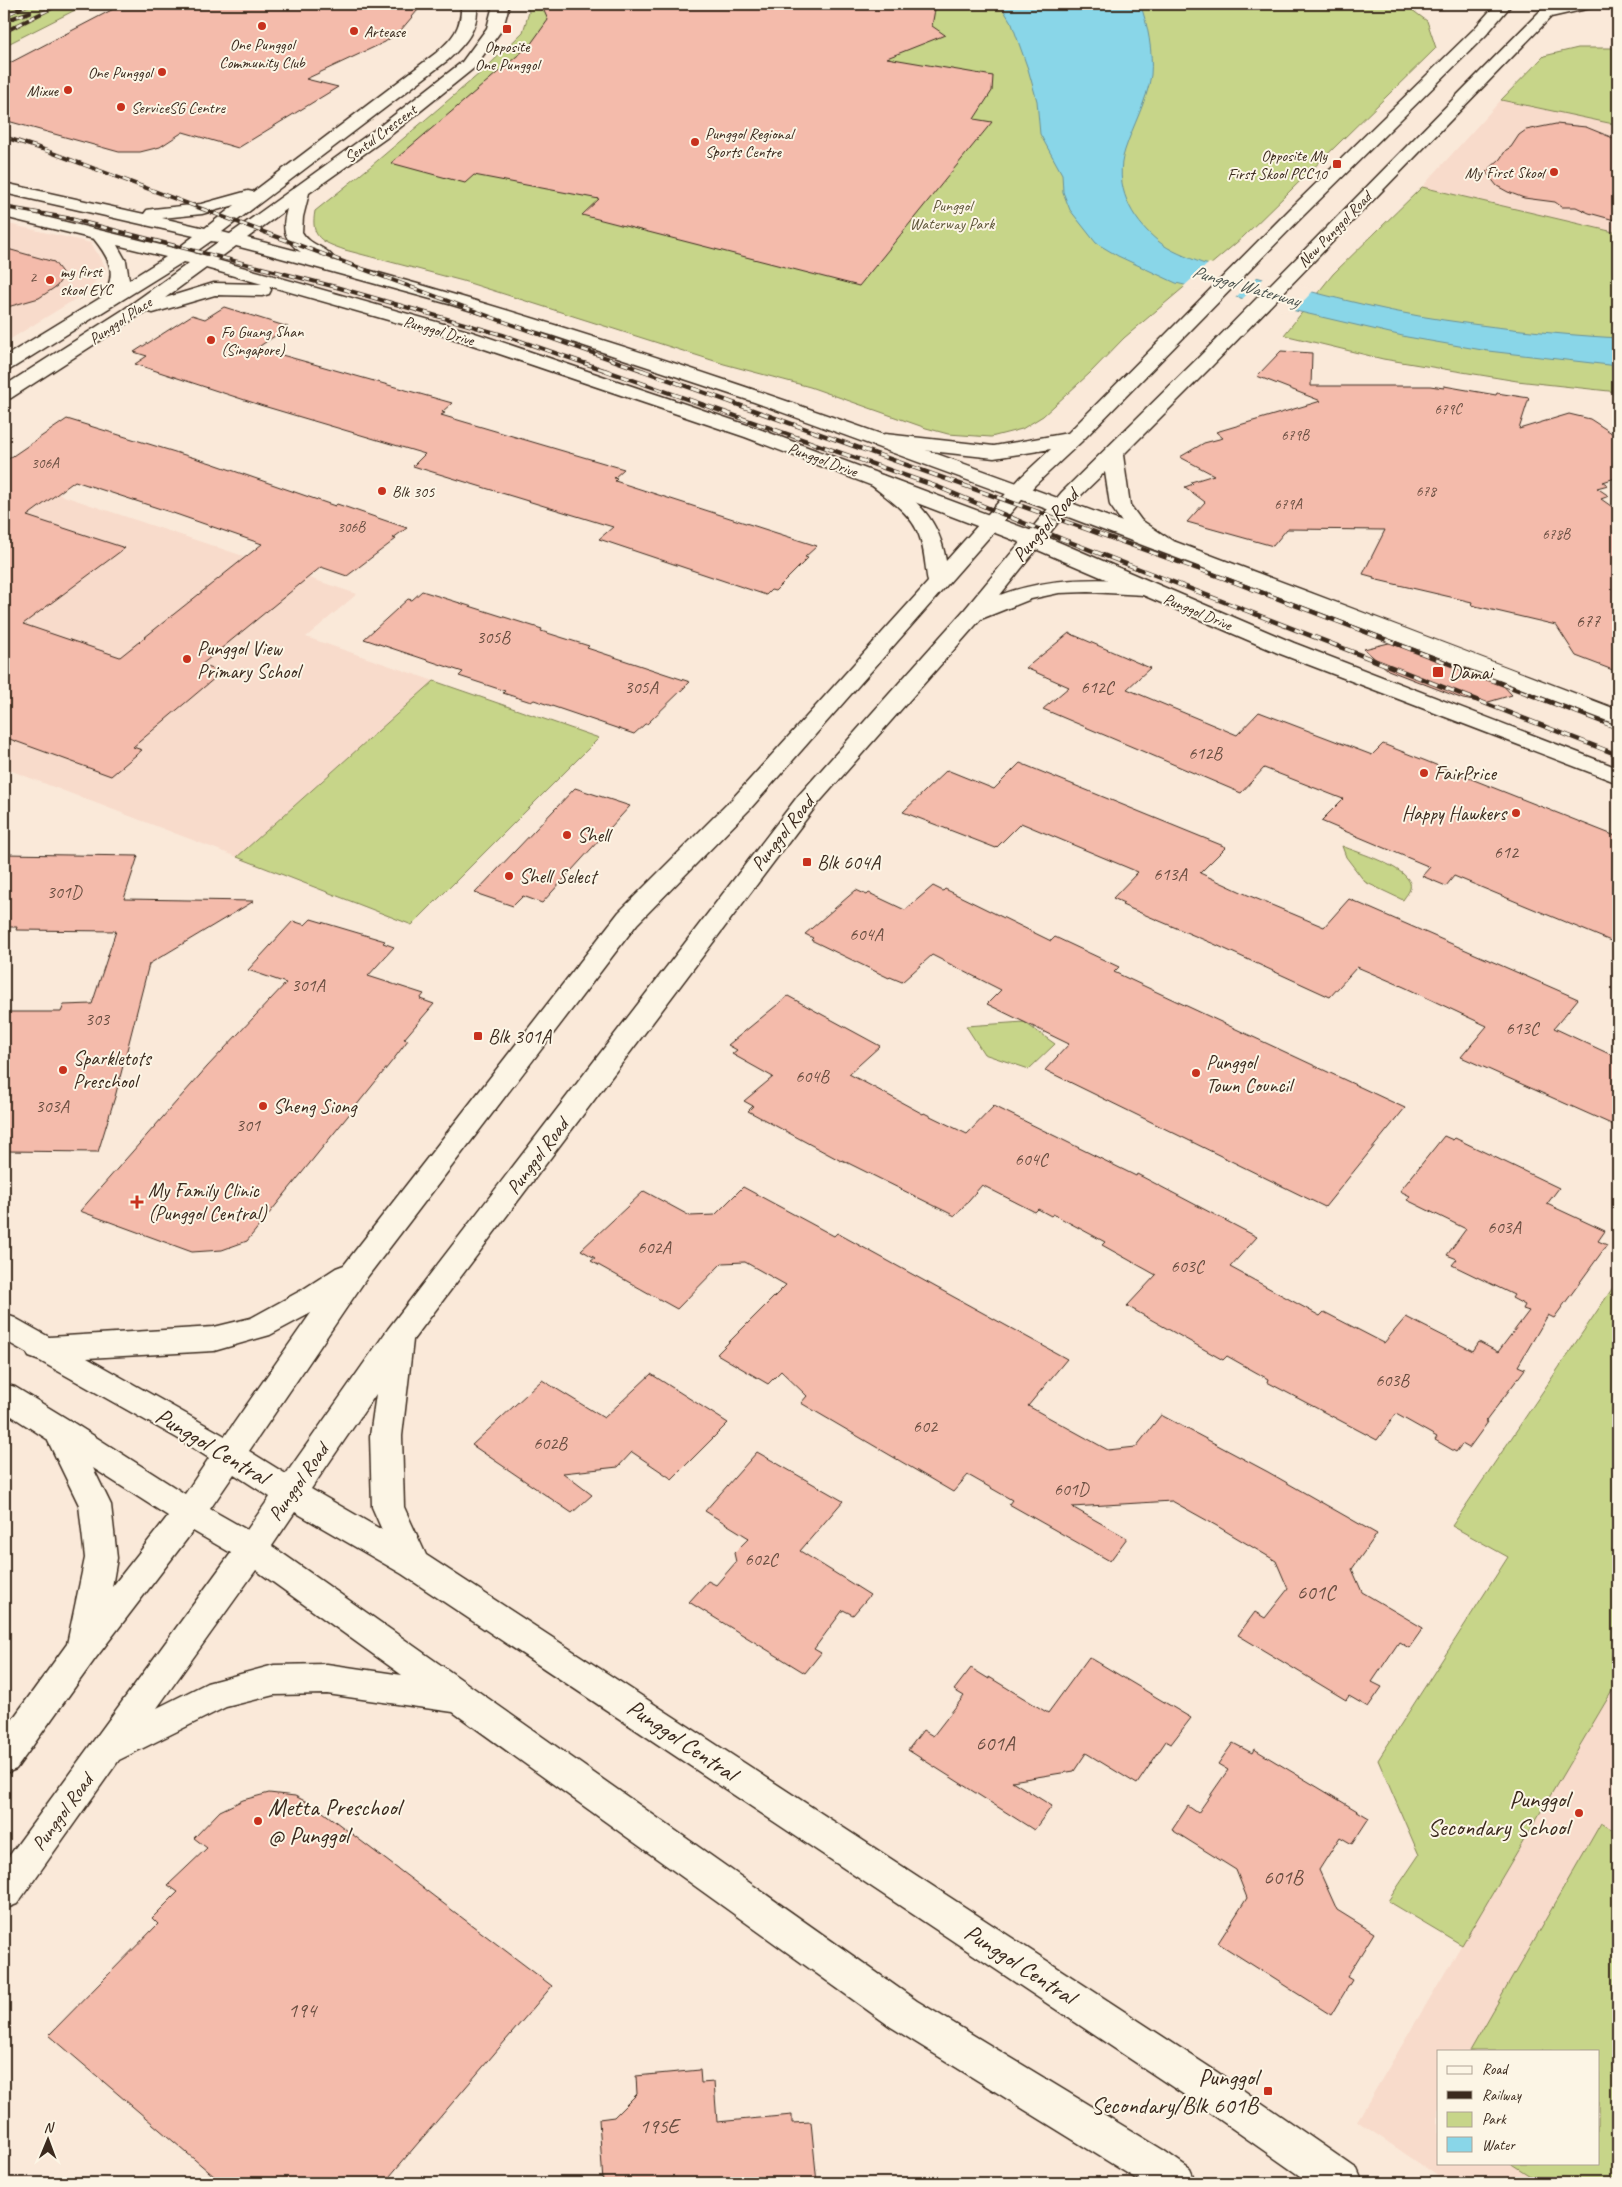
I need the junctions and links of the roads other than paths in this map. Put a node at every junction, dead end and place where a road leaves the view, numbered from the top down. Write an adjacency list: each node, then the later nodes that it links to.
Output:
1 (468, 4): 7 (main road, Sentul Crescent)
2 (499, 4): 8 (main road, Sentul Crescent)
3 (1590, 4): 5 (main road)
4 (1501, 5): 22 (main road, New Punggol Road)
5 (1551, 9): 24 (main road, New Punggol Road)
6 (4, 188): 10 (main road, Punggol Drive)
7 (264, 191): 10 (main road); 12 (main road, Sentul Crescent)
8 (301, 192): 13 (main road, Sentul Crescent); 16 (main road)
9 (4, 212): 11 (main road, Punggol Drive)
10 (127, 215): 12 (main road, Punggol Drive)
11 (99, 234): 14 (main road, Punggol Drive); 18 (main road)
12 (208, 235): 13 (main road, Punggol Drive); 14 (main road, Punggol Place)
13 (233, 241): 15 (main road, Punggol Place); 16 (main road, Punggol Drive)
14 (180, 255): 15 (main road, Punggol Drive); 18 (main road, Punggol Place)
15 (204, 262): 17 (main road, Punggol Drive); 19 (main road, Punggol Place)
16 (352, 270): 23 (main road, Punggol Drive)
17 (314, 294): 19 (main road); 25 (main road, Punggol Drive)
18 (110, 299): 20 (main road, Punggol Place)
19 (130, 314): 21 (main road, Punggol Place)
20 (4, 365)
21 (4, 394)
22 (1074, 438): 23 (main road); 26 (main road, Punggol Road)
23 (885, 440): 26 (main road, Punggol Drive)
24 (1112, 452): 27 (main road, Punggol Road); 30 (main road)
25 (877, 480): 28 (main road, Punggol Drive); 31 (main road)
26 (1020, 490): 27 (main road, Punggol Drive); 28 (main road, Punggol Road)
27 (1061, 505): 29 (main road, Punggol Road); 30 (main road, Punggol Drive)
28 (991, 523): 29 (main road, Punggol Drive); 31 (main road, Punggol Road)
29 (1032, 539): 32 (main road, Punggol Drive); 33 (main road, Punggol Road)
30 (1163, 545): 34 (main road, Punggol Drive)
31 (939, 583): 36 (main road, Punggol Road)
32 (1146, 588): 33 (main road); 35 (main road, Punggol Drive)
33 (973, 614): 38 (main road, Punggol Road)
34 (1618, 718)
35 (1618, 776)
36 (358, 1268): 39 (main road); 42 (main road, Punggol Road)
37 (4, 1326): 39 (main road, Punggol Central)
38 (399, 1337): 43 (main road, Punggol Road); 46 (main road)
39 (40, 1348): 42 (main road, Punggol Central)
40 (4, 1396): 41 (main road)
41 (58, 1428): 44 (main road); 47 (main road)
42 (228, 1456): 43 (main road, Punggol Central); 44 (main road, Punggol Road)
43 (290, 1493): 45 (main road, Punggol Road); 46 (main road, Punggol Central)
44 (189, 1513): 45 (main road); 47 (main road, Punggol Road)
45 (252, 1549): 48 (main road); 49 (main road, Punggol Road)
46 (414, 1564): 53 (main road, Punggol Central)
47 (84, 1649): 50 (main road, Punggol Road)
48 (460, 1698): 49 (main road); 52 (main road)
49 (107, 1750): 51 (main road, Punggol Road)
50 (4, 1758)
51 (4, 1892)
52 (1176, 2183)
53 (1342, 2183)

